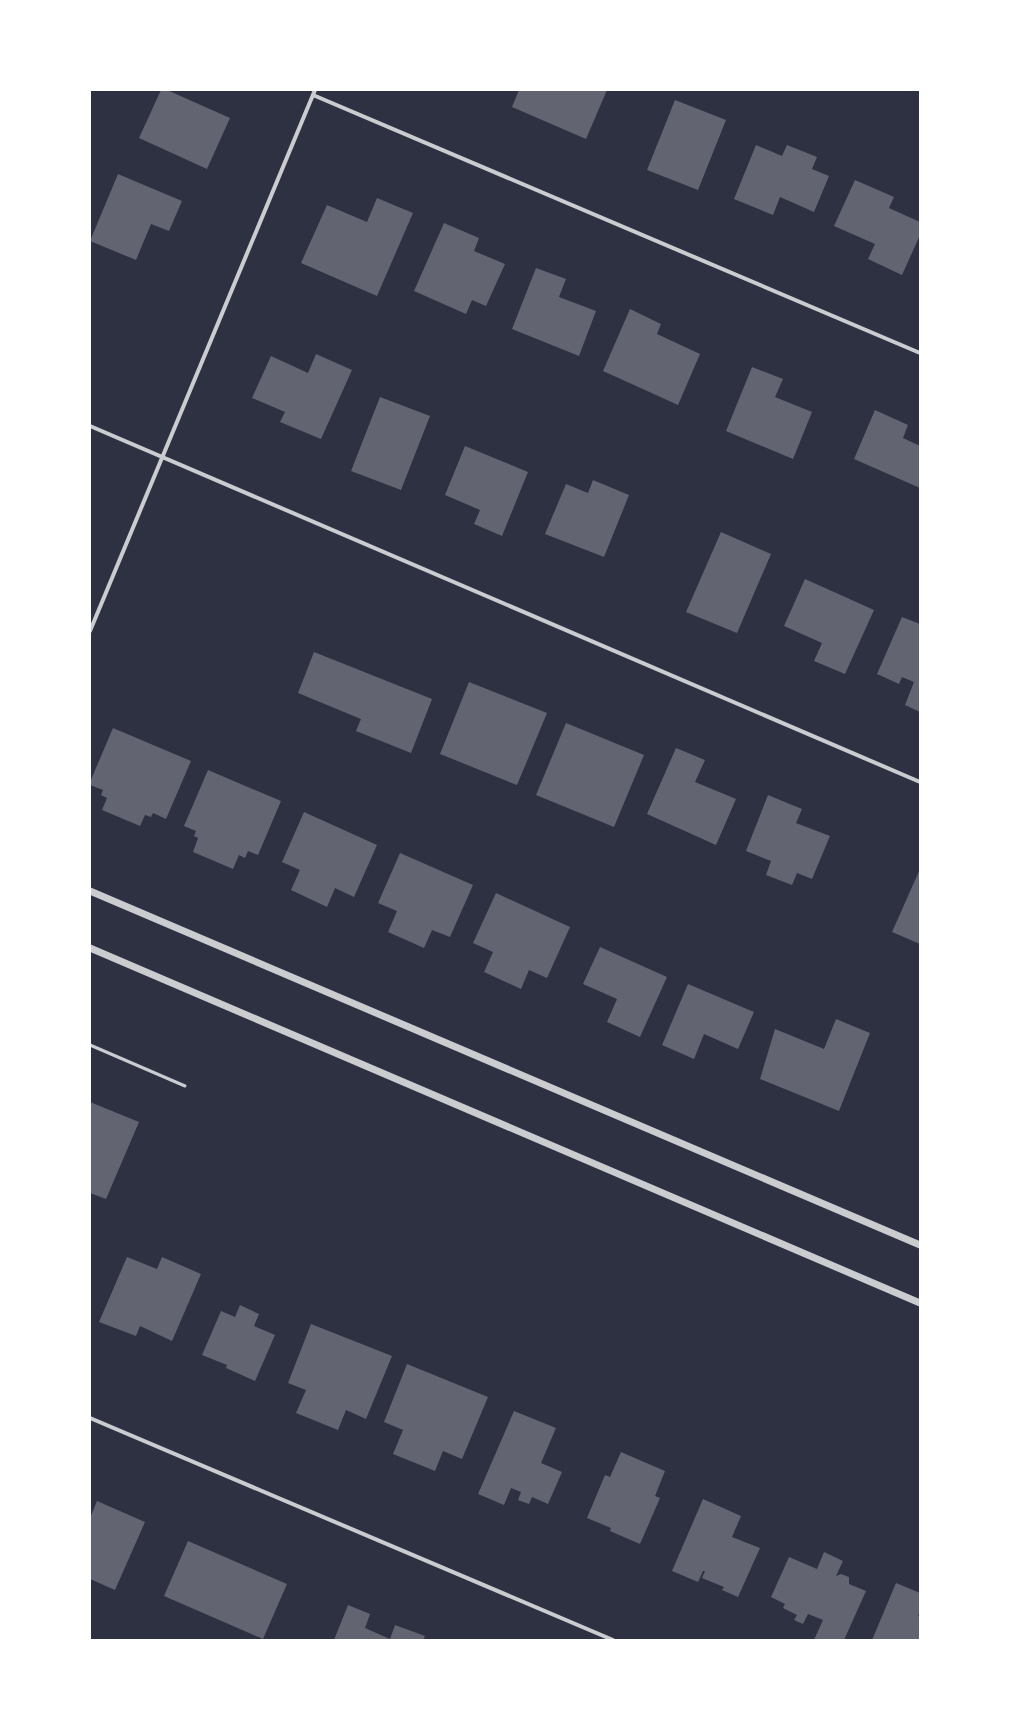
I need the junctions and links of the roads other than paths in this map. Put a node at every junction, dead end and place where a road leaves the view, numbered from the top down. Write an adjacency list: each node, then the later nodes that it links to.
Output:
1 (315, 90): 2 (street)
2 (313, 95): 3 (street); 5 (street)
3 (920, 353)
4 (90, 426): 5 (street)
5 (161, 457): 6 (street); 7 (street)
6 (90, 631)
7 (920, 782)
8 (90, 891): 12 (street)
9 (90, 948): 13 (street)
10 (90, 1045): 11 (lane)
11 (185, 1086)
12 (920, 1245)
13 (920, 1303)
14 (90, 1418): 15 (street)
15 (613, 1640)

